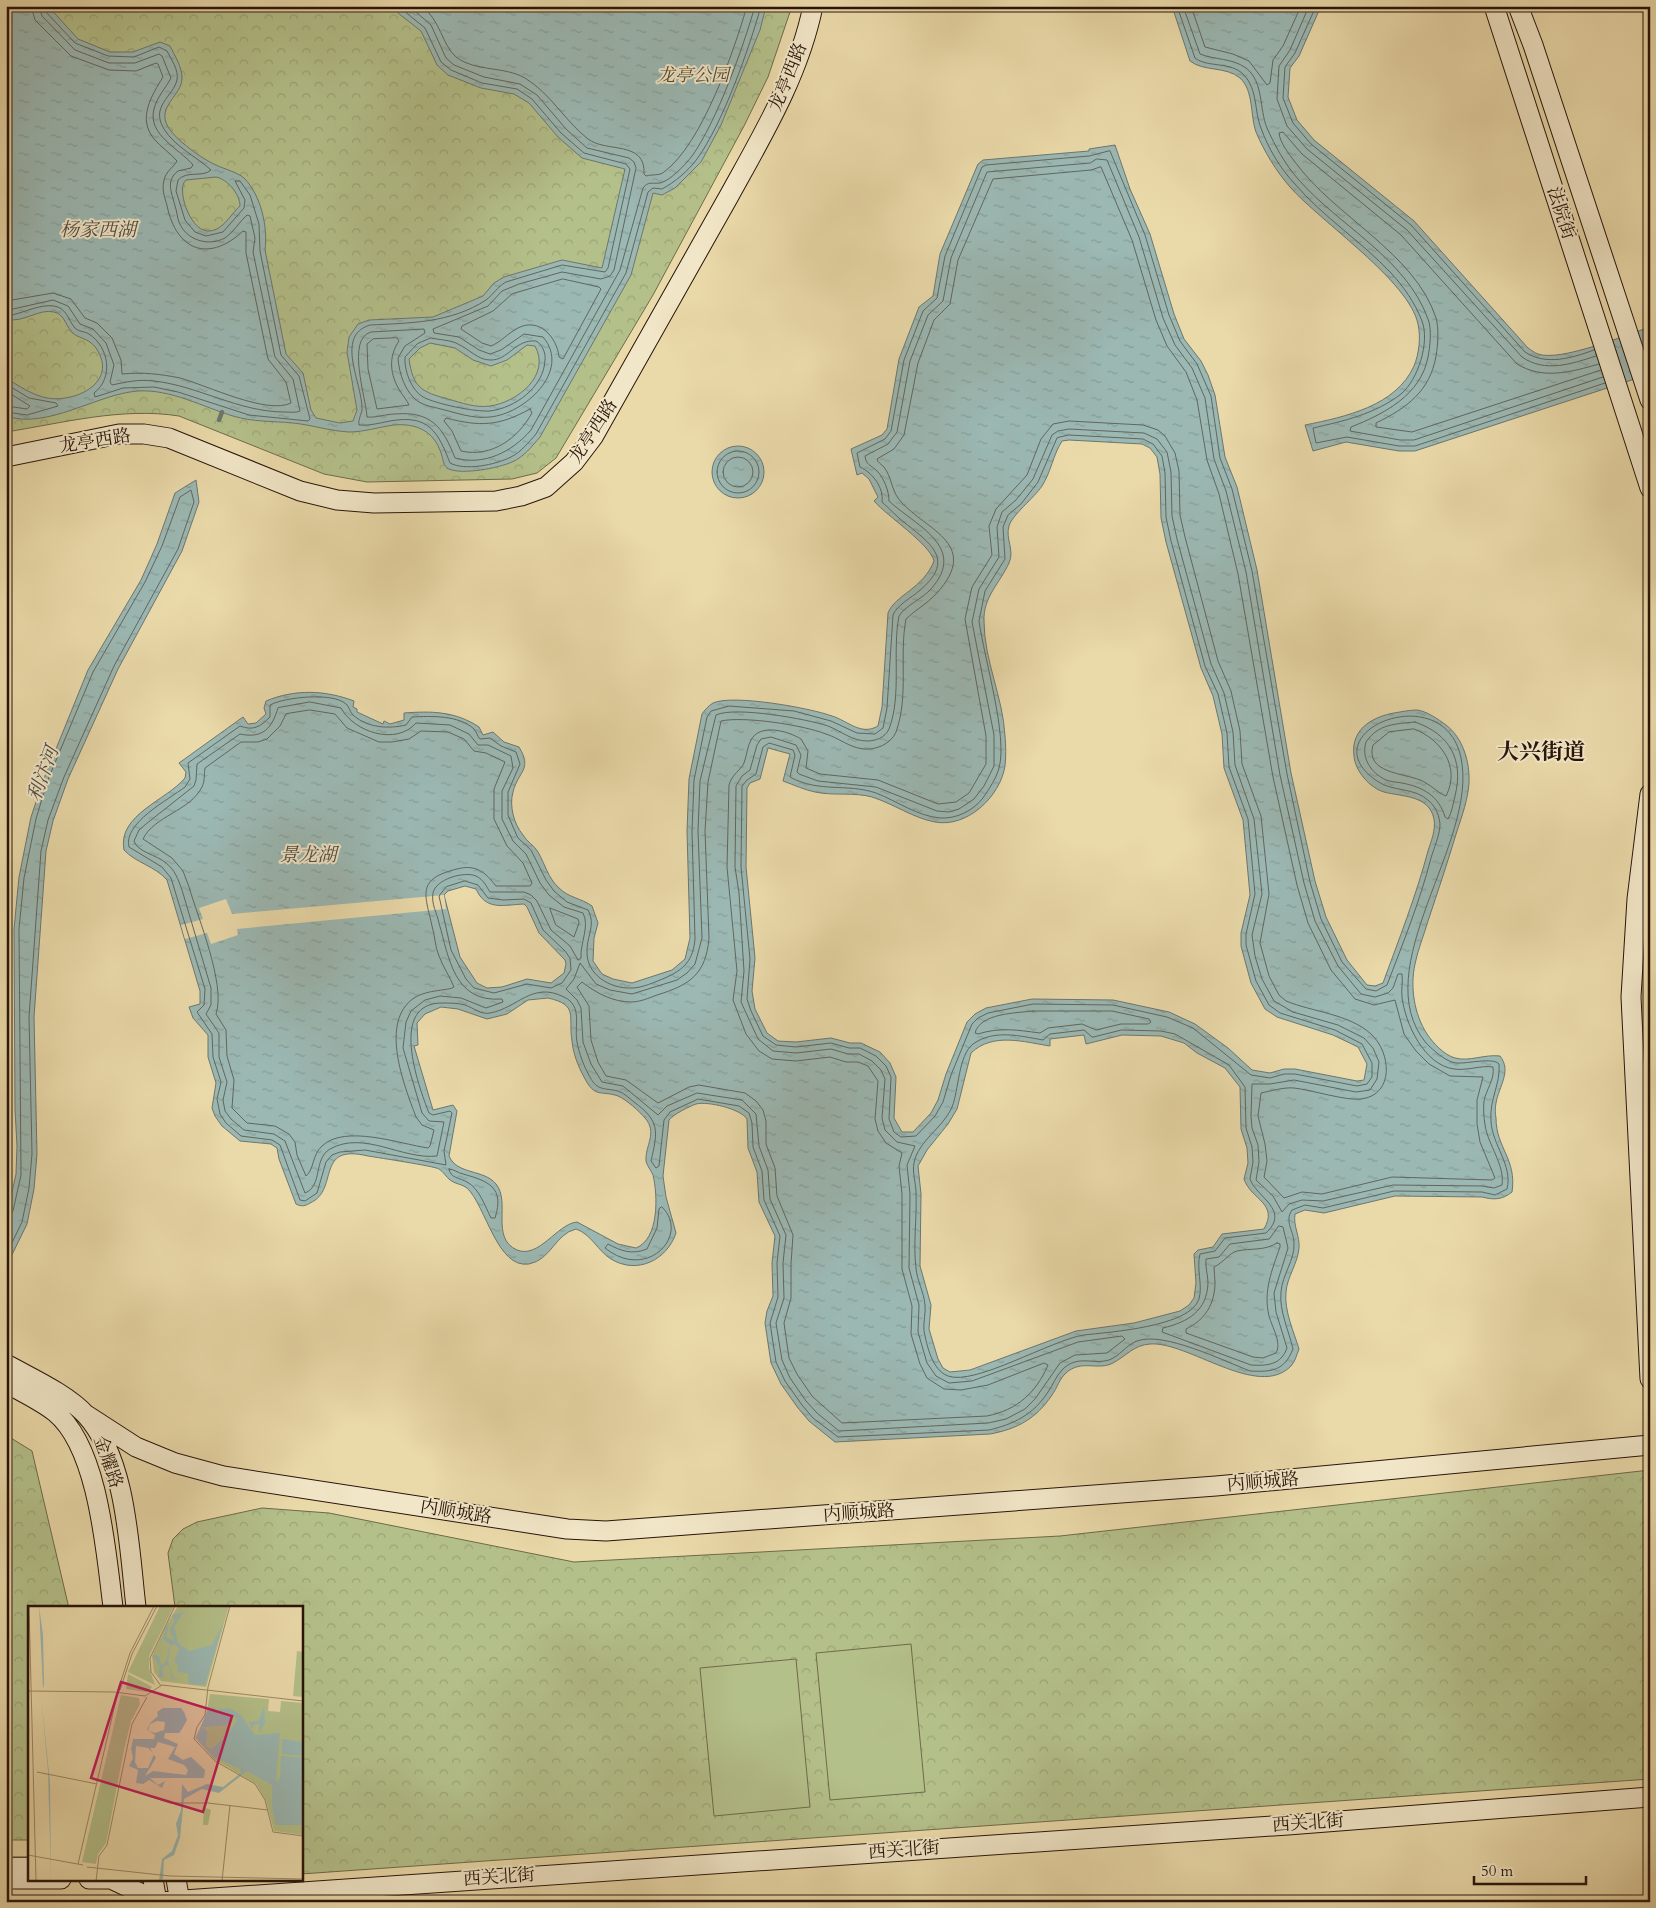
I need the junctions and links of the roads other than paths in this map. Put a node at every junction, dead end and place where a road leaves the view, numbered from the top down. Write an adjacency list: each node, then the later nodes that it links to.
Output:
1 (813, 6): 5 (street, 龙亭西路)
2 (1494, 6): 6 (street, 法院街)
3 (1518, 6): 4 (street, 法院街)
4 (1650, 400)
5 (6, 457)
6 (1650, 488)
7 (1650, 794): 9 (street)
8 (6, 1364): 11 (street, 金耀路)
9 (1650, 1379)
10 (6, 1383): 13 (street, 金耀路)
11 (85, 1414): 12 (street, 内顺城路); 14 (street, 金耀路)
12 (1650, 1446)
13 (113, 1606)
14 (136, 1606)
15 (1650, 1797): 23 (street, 西关北街)
16 (6, 1864): 17 (street)
17 (28, 1864)
18 (6, 1879): 19 (street)
19 (28, 1879)
20 (113, 1880): 24 (street)
21 (153, 1880): 24 (street)
22 (176, 1880): 23 (street)
23 (180, 1900): 24 (street, 西关北街)
24 (156, 1902)

